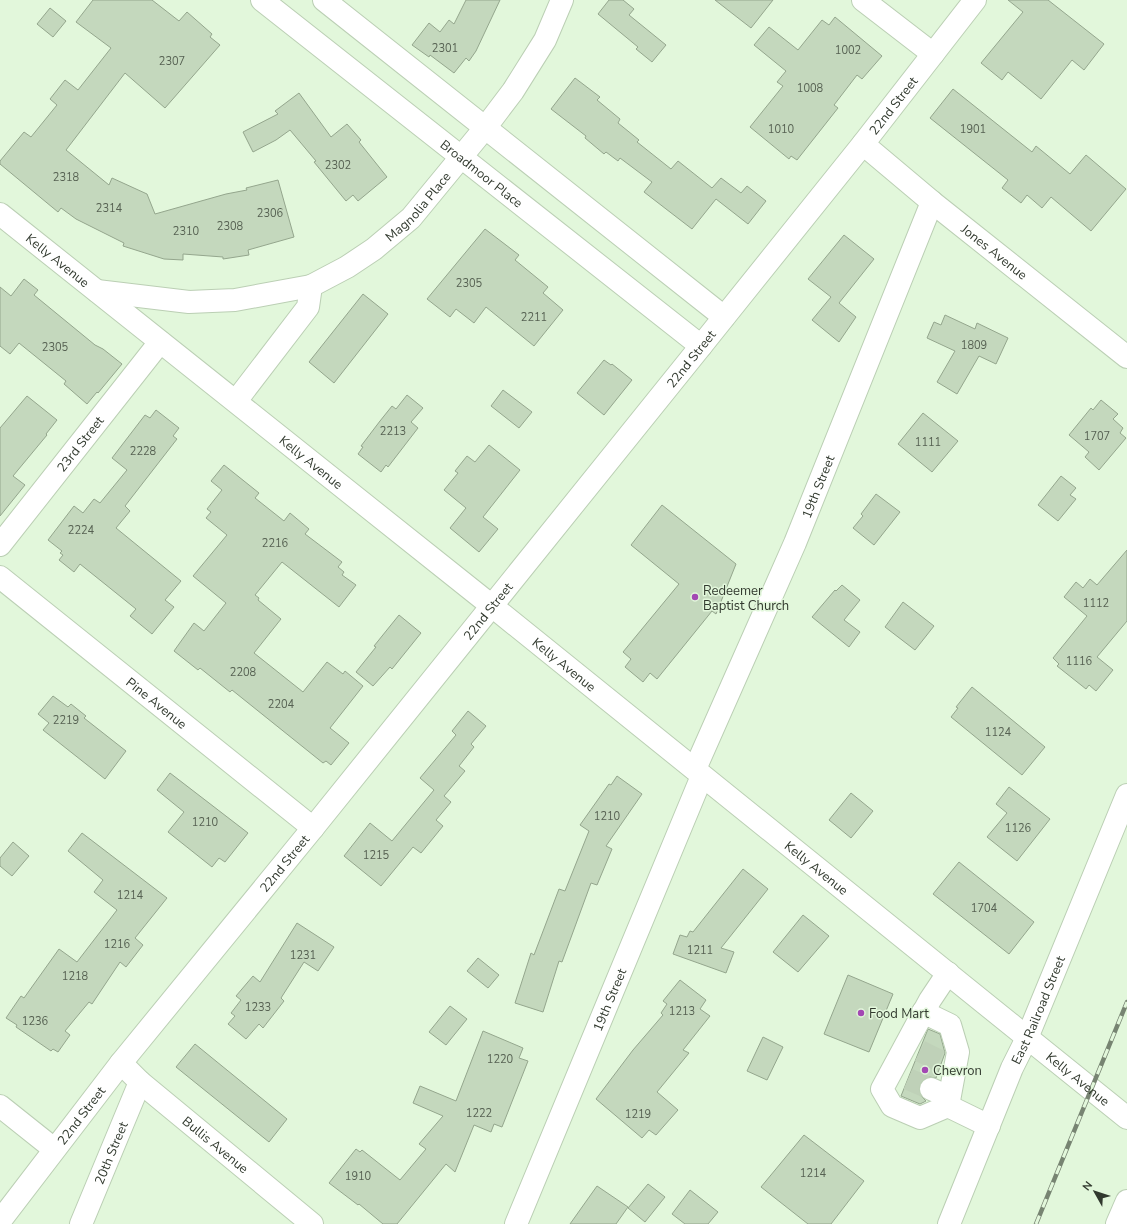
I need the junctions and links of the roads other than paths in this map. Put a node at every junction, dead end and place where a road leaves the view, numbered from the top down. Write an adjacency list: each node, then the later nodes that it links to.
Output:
1 (262, 0): 9 (street, Broadmoor Place)
2 (324, 0): 7 (street)
3 (562, 0): 7 (street, Magnolia Place)
4 (863, 0): 6 (street)
5 (975, 0): 6 (street, 22nd Street)
6 (933, 54): 8 (street, 22nd Street)
7 (485, 128): 9 (street, Magnolia Place); 14 (street)
8 (863, 144): 10 (street, Jones Avenue); 14 (street, 22nd Street)
9 (462, 156): 12 (street, Magnolia Place); 16 (street, Broadmoor Place)
10 (932, 202): 17 (street, Jones Avenue); 22 (street, 19th Street)
11 (0, 214): 13 (street, Kelly Avenue)
12 (311, 286): 13 (street, Magnolia Place); 18 (street)
13 (97, 290): 15 (street, Kelly Avenue)
14 (724, 317): 16 (street, 22nd Street)
15 (160, 342): 18 (street, Kelly Avenue); 19 (street, 23rd Street)
16 (701, 346): 21 (street, 22nd Street)
17 (1127, 356)
18 (236, 401): 21 (street, Kelly Avenue)
19 (0, 545)
20 (0, 577): 24 (street, Pine Avenue)
21 (492, 606): 22 (street, Kelly Avenue); 24 (street, 22nd Street)
22 (699, 772): 25 (street, Kelly Avenue); 39 (street, 19th Street)
23 (1127, 795): 27 (street, East Railroad Street)
24 (313, 828): 28 (street, 22nd Street)
25 (948, 973): 26 (street); 27 (street, Kelly Avenue)
26 (923, 1012): 30 (street); 30 (street)
27 (1027, 1038): 32 (street, Kelly Avenue); 33 (street, East Railroad Street)
28 (121, 1063): 29 (street, Bullis Avenue); 34 (street, 22nd Street)
29 (140, 1082): 37 (street, Bullis Avenue); 38 (street, 20th Street)
30 (943, 1097): 33 (street)
31 (0, 1106): 34 (street)
32 (1127, 1118)
33 (988, 1126): 40 (street, East Railroad Street)
34 (54, 1149): 36 (street, 22nd Street)
35 (1127, 1201): 41 (street)
36 (0, 1221)
37 (303, 1221)
38 (81, 1224)
39 (516, 1224)
40 (949, 1224)
41 (1117, 1224)

